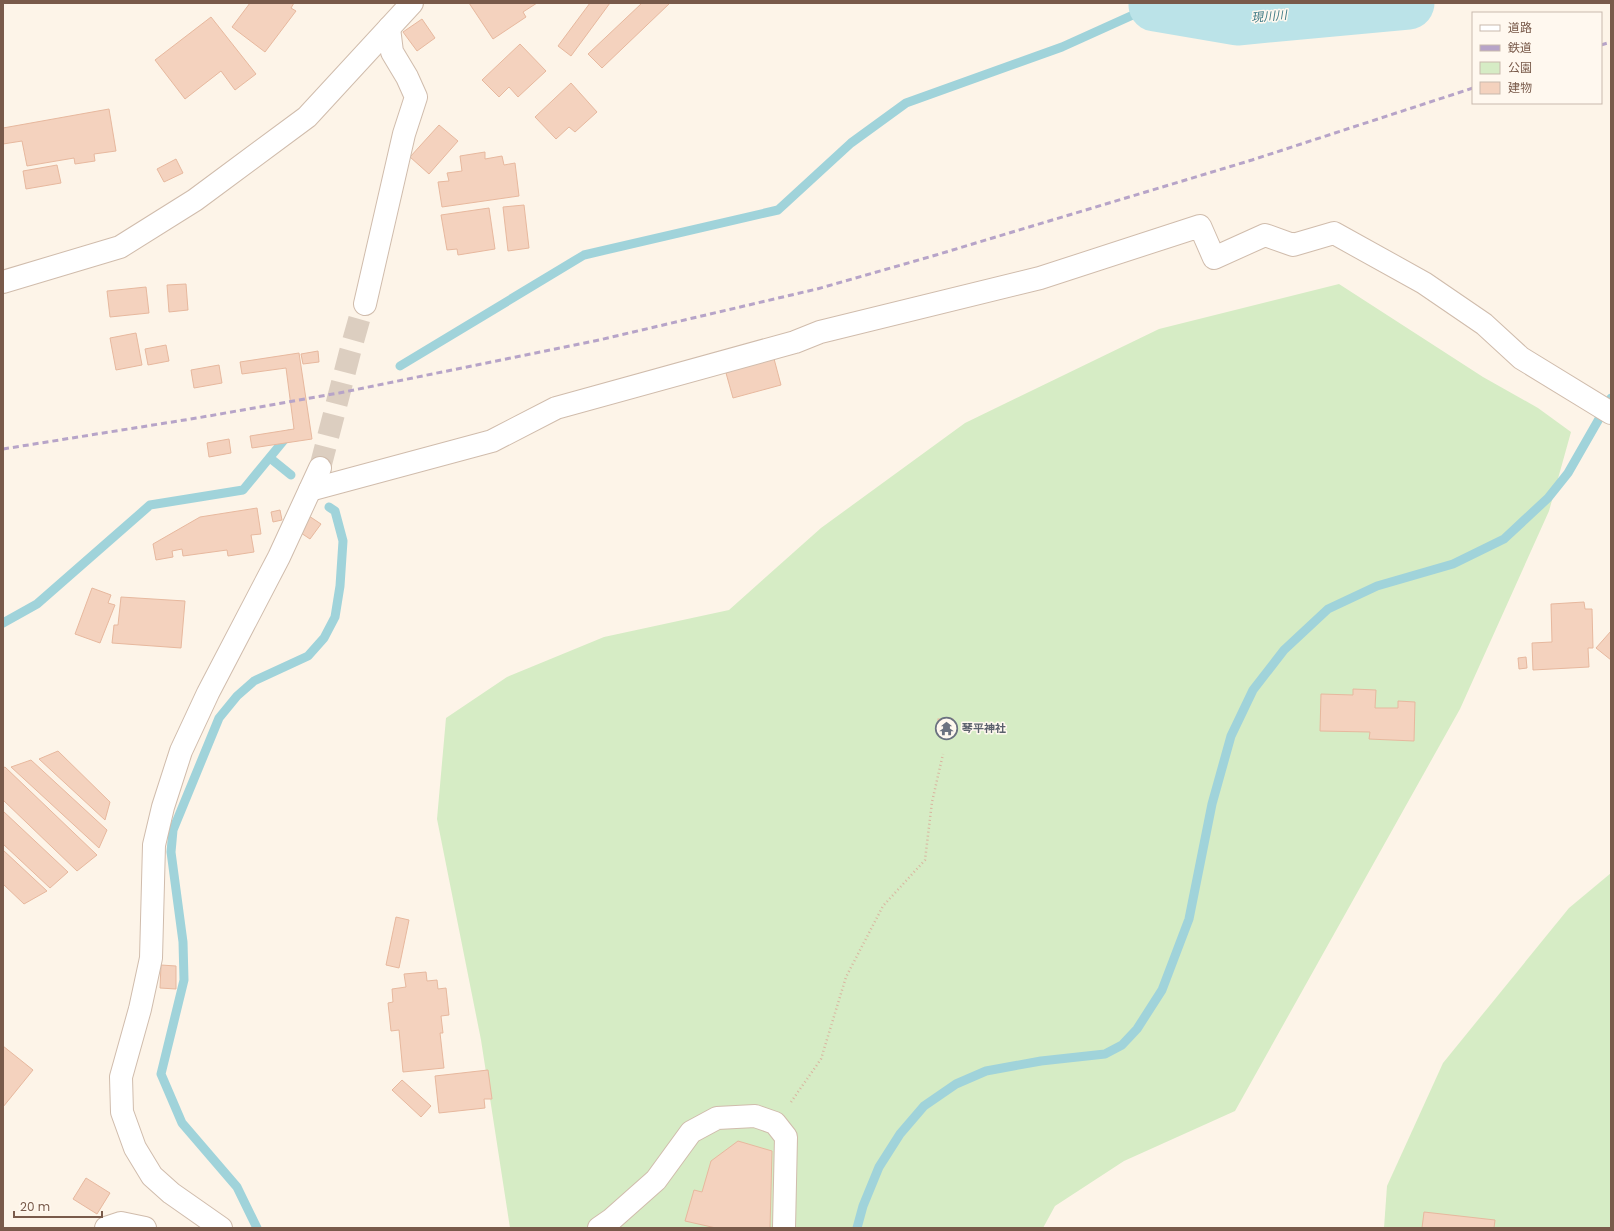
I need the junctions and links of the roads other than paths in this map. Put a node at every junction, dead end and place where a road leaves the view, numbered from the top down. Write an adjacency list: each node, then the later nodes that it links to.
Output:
1 (412, 3): 2 (street)
2 (388, 28): 3 (street); 4 (street)
3 (3, 282)
4 (365, 304)
5 (1611, 413): 7 (street)
6 (320, 468): 7 (street)
7 (310, 490): 10 (street)
8 (106, 1228): 9 (street)
9 (145, 1228)
10 (221, 1228)
11 (599, 1228): 12 (street)
12 (784, 1228)

